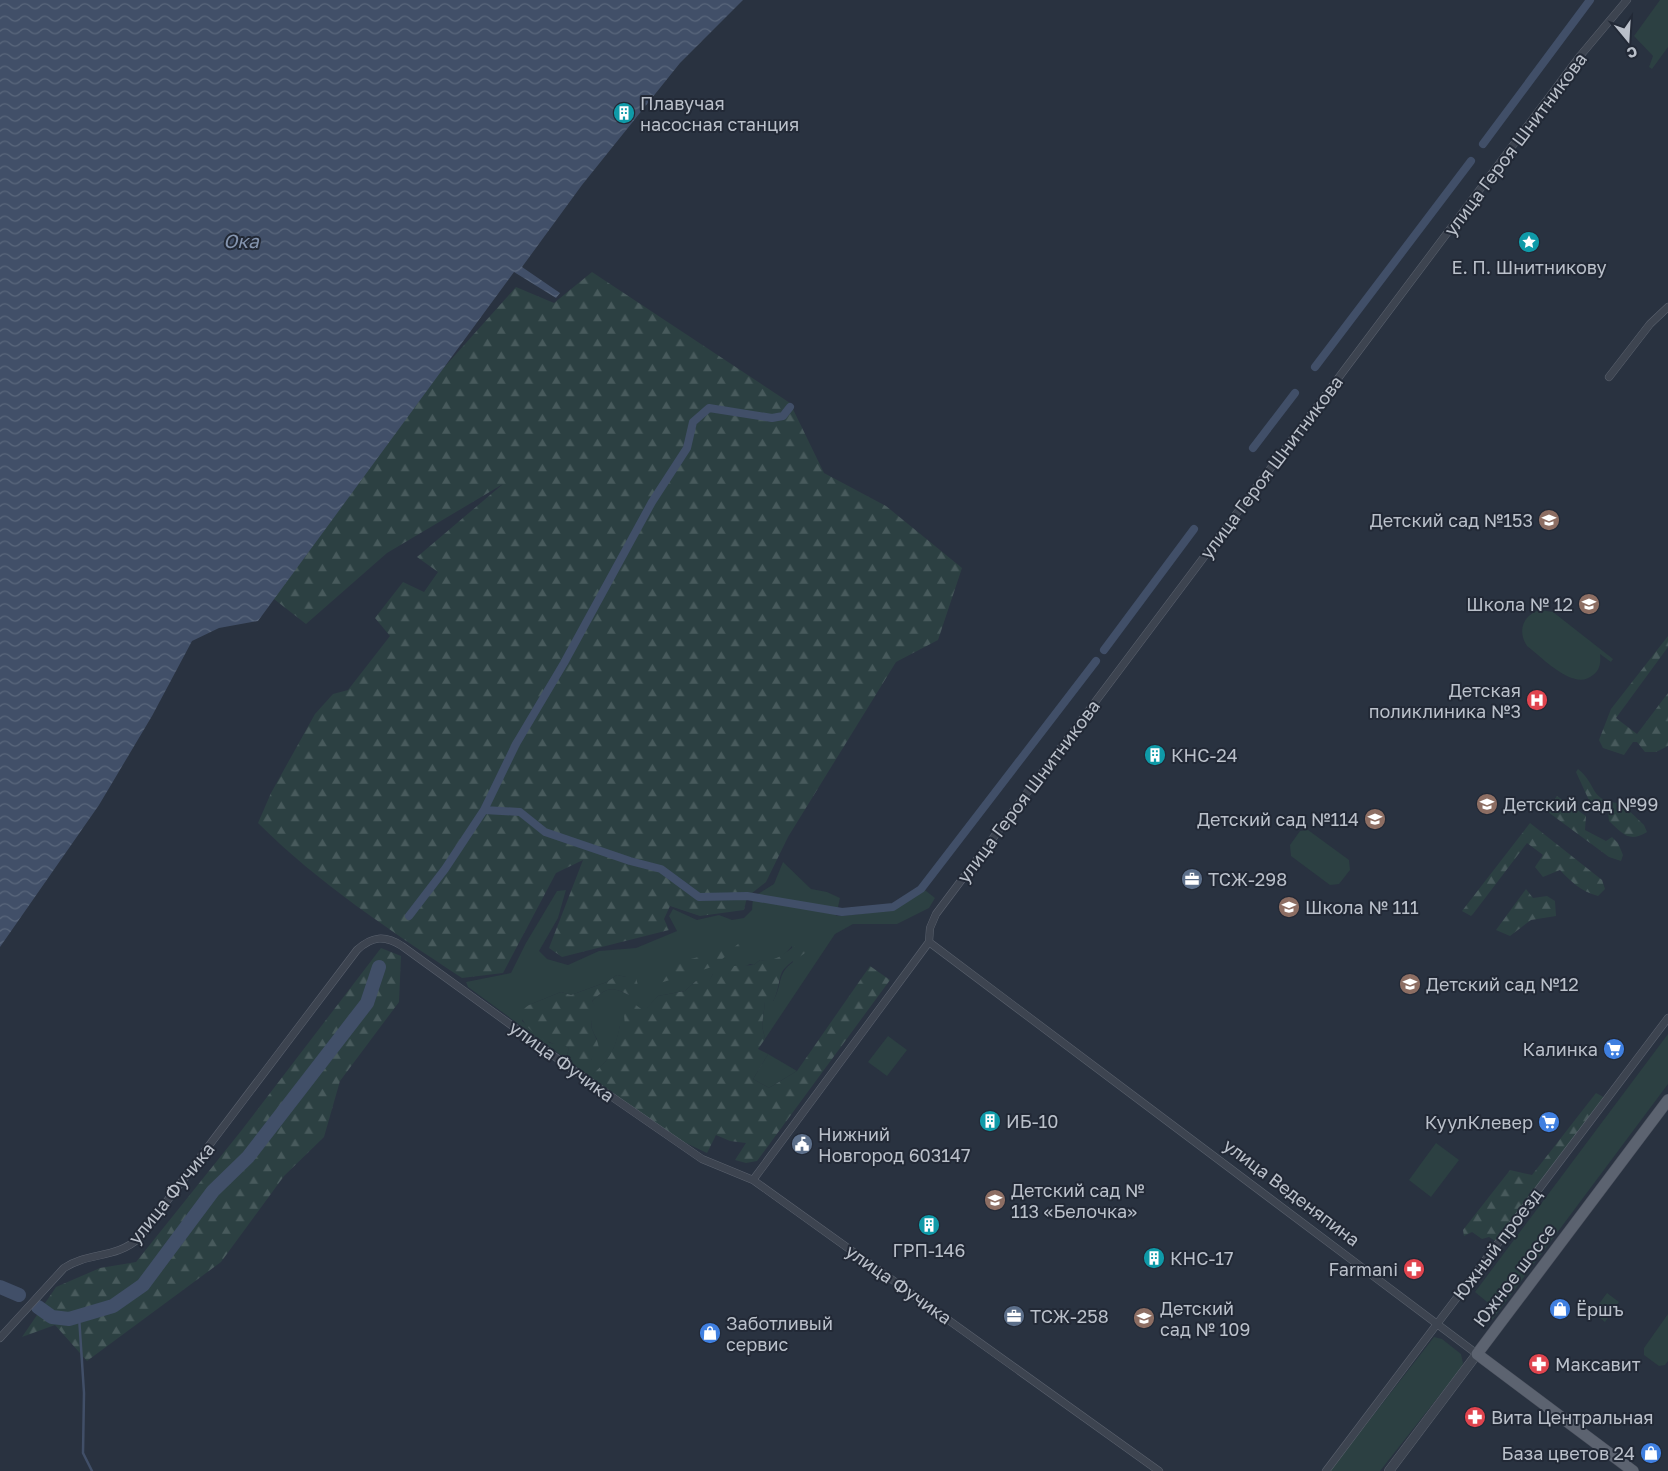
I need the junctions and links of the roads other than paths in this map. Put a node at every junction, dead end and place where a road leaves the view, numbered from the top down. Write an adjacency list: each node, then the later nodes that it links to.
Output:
1 (1627, 0): 4 (street, улица Героя Шнитникова)
2 (1668, 307): 3 (street)
3 (1610, 376)
4 (929, 942): 7 (street); 8 (street, улица Веденяпина)
5 (1668, 1018): 8 (street, Южный проезд)
6 (1668, 1100): 10 (main road, Южное шоссе)
7 (753, 1180): 9 (street, улица Фучика); 11 (street, улица Фучика)
8 (1436, 1323): 10 (street, улица Веденяпина); 12 (street, Южный проезд)
9 (0, 1338)
10 (1477, 1354): 13 (street, Южное шоссе); 14 (main road, улица Веденяпина)
11 (1158, 1471)
12 (1326, 1471)
13 (1389, 1471)
14 (1633, 1471)

